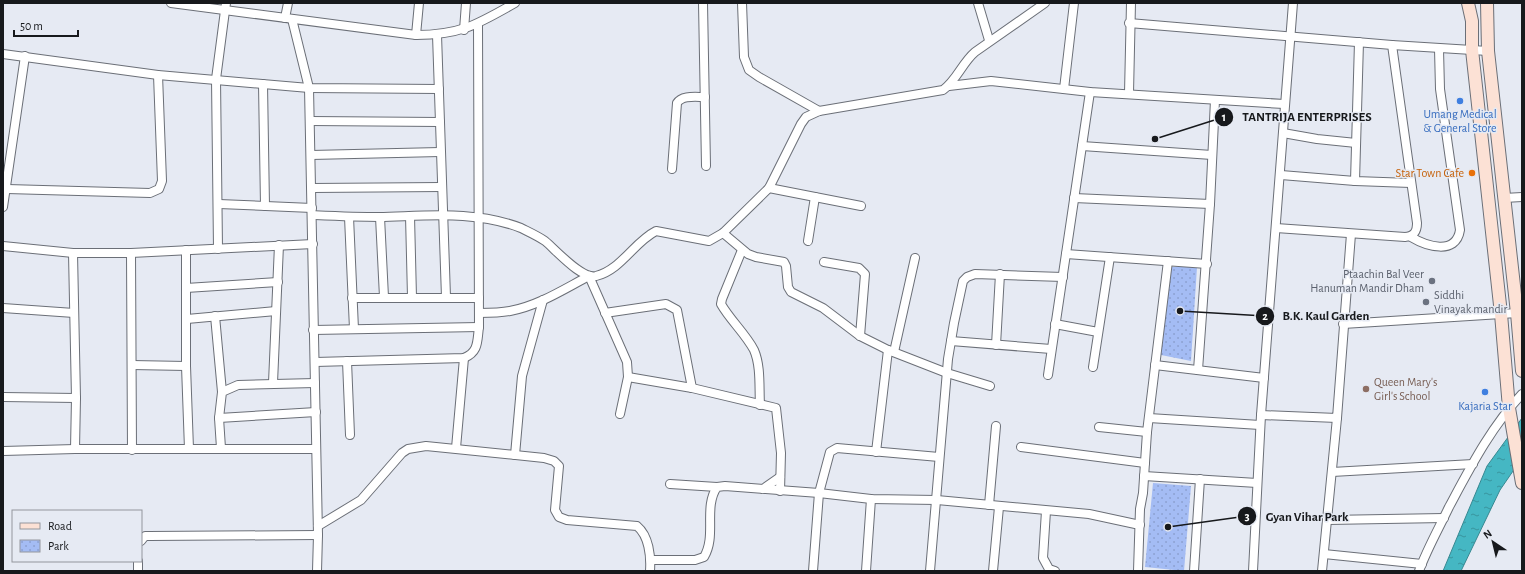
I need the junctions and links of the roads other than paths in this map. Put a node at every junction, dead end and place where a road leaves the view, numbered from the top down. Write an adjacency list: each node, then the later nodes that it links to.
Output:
1 (171, 3): 15 (street)
2 (288, 3): 16 (street)
3 (419, 3): 20 (street)
4 (466, 3): 19 (street)
5 (516, 3): 18 (street)
6 (703, 3): 40 (street)
7 (742, 3): 43 (street)
8 (978, 3): 23 (street)
9 (1045, 3): 23 (street)
10 (1074, 3): 36 (street)
11 (1131, 3): 17 (street)
12 (1293, 3): 22 (street)
13 (1468, 3): 27 (street)
14 (1486, 3): 28 (street)
15 (226, 6): 16 (street); 32 (street)
16 (289, 18): 20 (street); 35 (street)
17 (1129, 23): 22 (street); 39 (street)
18 (478, 24): 19 (street); 75 (street)
19 (464, 30): 21 (street)
20 (416, 35): 21 (street)
21 (437, 35): 37 (street)
22 (1290, 37): 24 (street); 42 (street)
23 (989, 40): 34 (street)
24 (1359, 42): 25 (street); 47 (street)
25 (1392, 45): 26 (street); 56 (street)
26 (1438, 50): 27 (street); 79 (street)
27 (1472, 50): 28 (street); 112 (street)
28 (1488, 51): 64 (street)
29 (3, 54): 30 (street)
30 (25, 56): 31 (street); 60 (street)
31 (158, 75): 32 (street); 60 (street)
32 (216, 79): 33 (street); 65 (street)
33 (263, 84): 35 (street); 67 (street)
34 (949, 86): 36 (street); 43 (street)
35 (309, 88): 37 (street); 44 (street)
36 (1064, 89): 38 (street)
37 (439, 90): 45 (street)
38 (1090, 92): 39 (street); 48 (street)
39 (1129, 93): 41 (street)
40 (705, 97): 52 (street); 53 (street)
41 (1214, 100): 42 (street); 51 (street)
42 (1284, 104): 46 (street)
43 (819, 110): 59 (street)
44 (310, 121): 45 (street); 50 (street)
45 (440, 122): 49 (street)
46 (1283, 133): 47 (street); 54 (street)
47 (1356, 143): 55 (street)
48 (1082, 146): 51 (street); 63 (street)
49 (440, 152): 50 (street); 57 (street)
50 (311, 155): 58 (street)
51 (1212, 155): 66 (street)
52 (706, 166)
53 (672, 169)
54 (1281, 175): 55 (street); 76 (street)
55 (1355, 181): 56 (street)
56 (1411, 182): 79 (street)
57 (442, 187): 58 (street); 71 (street)
58 (312, 188): 70 (street)
59 (769, 188): 61 (street); 77 (street)
60 (7, 189): 69 (street)
61 (814, 197): 68 (street); 80 (street)
62 (1522, 197): 64 (street)
63 (1074, 198): 66 (street); 89 (street)
64 (1504, 198): 111 (street)
65 (219, 204): 67 (street); 84 (street)
66 (1210, 204): 94 (street)
67 (265, 206): 70 (street)
68 (861, 206)
69 (3, 207)
70 (312, 211): 73 (street); 81 (street)
71 (444, 215): 72 (street); 75 (street); 102 (street)
72 (410, 216): 74 (street); 101 (street)
73 (349, 217): 74 (street); 103 (street)
74 (380, 217): 100 (street)
75 (478, 217): 96 (street); 104 (street)
76 (1276, 228): 78 (street); 138 (street)
77 (723, 233): 86 (street); 96 (street)
78 (1351, 234): 79 (street); 116 (street)
79 (1411, 237)
80 (808, 241)
81 (313, 244): 82 (street); 119 (street)
82 (279, 245): 84 (street); 98 (street)
83 (3, 246): 87 (street)
84 (218, 249): 85 (street)
85 (186, 250): 88 (street); 99 (street)
86 (742, 250): 121 (street); 147 (street)
87 (73, 253): 88 (street); 108 (street)
88 (131, 253): 129 (street)
89 (1066, 254): 90 (street); 97 (street)
90 (1110, 257): 92 (street); 120 (street)
91 (915, 258): 125 (street)
92 (1168, 261): 94 (street); 130 (street)
93 (824, 262): 121 (street)
94 (1207, 264): 133 (street)
95 (1000, 274): 97 (street); 122 (street); 123 (street)
96 (589, 276): 105 (street); 110 (street)
97 (1063, 277): 115 (street)
98 (278, 282): 99 (street); 107 (street)
99 (186, 288): 114 (street)
100 (384, 297): 101 (street); 103 (street)
101 (412, 297): 102 (street)
102 (446, 297): 104 (street)
103 (352, 298): 118 (street)
104 (479, 298): 109 (street)
105 (543, 300): 109 (street); 169 (street)
106 (3, 308): 108 (street)
107 (276, 310): 113 (street); 139 (street)
108 (74, 313): 146 (street)
109 (479, 313): 117 (street)
110 (604, 313): 137 (street); 142 (street)
111 (1518, 313): 112 (street); 134 (street)
112 (1501, 314): 116 (street); 149 (street)
113 (215, 316): 114 (street); 143 (street)
114 (187, 319): 131 (street)
115 (1055, 324): 120 (street); 124 (street)
116 (1344, 324): 154 (street)
117 (479, 327): 118 (street); 126 (street)
118 (354, 329): 119 (street)
119 (314, 330): 128 (street)
120 (1098, 332): 132 (street)
121 (860, 336): 125 (street)
122 (951, 341): 123 (street); 135 (street)
123 (996, 345): 124 (street)
124 (1051, 349): 136 (street)
125 (891, 351): 135 (street); 168 (street)
126 (464, 358): 127 (street); 162 (street)
127 (347, 361): 128 (street); 159 (street)
128 (315, 362): 140 (street)
129 (132, 365): 131 (street); 165 (street)
130 (1155, 365): 133 (street); 153 (street)
131 (186, 366): 164 (street)
132 (1093, 368)
133 (1198, 370): 138 (street)
134 (1522, 371)
135 (947, 373): 141 (street); 170 (street)
136 (1048, 375)
137 (628, 376): 142 (street); 150 (street)
138 (1264, 378): 151 (street)
139 (273, 383): 140 (street); 143 (street)
140 (315, 383): 148 (street)
141 (990, 386)
142 (692, 388): 147 (street)
143 (222, 392): 152 (street)
144 (1522, 394): 149 (street)
145 (3, 397): 146 (street)
146 (76, 398): 163 (street)
147 (760, 405): 175 (street)
148 (316, 412): 152 (street); 166 (street)
149 (1510, 413): 172 (street); 178 (street)
150 (620, 414)
151 (1261, 415): 154 (street); 155 (street)
152 (219, 418): 161 (street)
153 (1149, 418): 155 (street); 158 (street)
154 (1337, 418): 173 (street)
155 (1260, 425): 177 (street)
156 (996, 426): 186 (street)
157 (1099, 427): 158 (street)
158 (1147, 432): 171 (street)
159 (350, 435)
160 (1021, 447): 171 (street)
161 (221, 448): 164 (street); 166 (street)
162 (456, 448): 169 (street); 192 (street)
163 (75, 449): 165 (street); 167 (street)
164 (189, 449): 165 (street)
165 (132, 450)
166 (316, 450): 192 (street)
167 (3, 451)
168 (876, 452): 170 (street); 183 (street)
169 (515, 455): 196 (street)
170 (939, 457): 185 (street)
171 (1145, 463): 174 (street)
172 (1473, 464): 173 (street); 189 (street)
173 (1332, 472): 190 (street)
174 (1144, 476): 176 (street); 191 (street)
175 (780, 477): 181 (street); 182 (street)
176 (1200, 479): 177 (street); 206 (street)
177 (1257, 483): 207 (street)
178 (1522, 483)
179 (670, 484): 180 (street)
180 (717, 487): 181 (street); 196 (street)
181 (763, 489): 182 (street)
182 (780, 491): 183 (street)
183 (819, 493): 184 (street); 200 (street)
184 (871, 498): 185 (street); 201 (street)
185 (937, 500): 186 (street); 202 (street)
186 (989, 505): 187 (street)
187 (999, 507): 188 (street); 203 (street)
188 (1046, 511): 191 (street); 204 (street)
189 (1444, 518): 190 (street); 197 (street)
190 (1327, 520): 195 (street)
191 (1140, 525): 205 (street)
192 (318, 526): 193 (street)
193 (318, 535): 194 (street); 198 (street)
194 (142, 540)
195 (1324, 554): 197 (street); 208 (street)
196 (651, 560): 199 (street)
197 (1420, 568)
198 (318, 571)
199 (650, 571)
200 (813, 571)
201 (866, 571)
202 (930, 571)
203 (993, 571)
204 (1055, 571)
205 (1138, 571)
206 (1194, 571)
207 (1253, 571)
208 (1322, 571)

